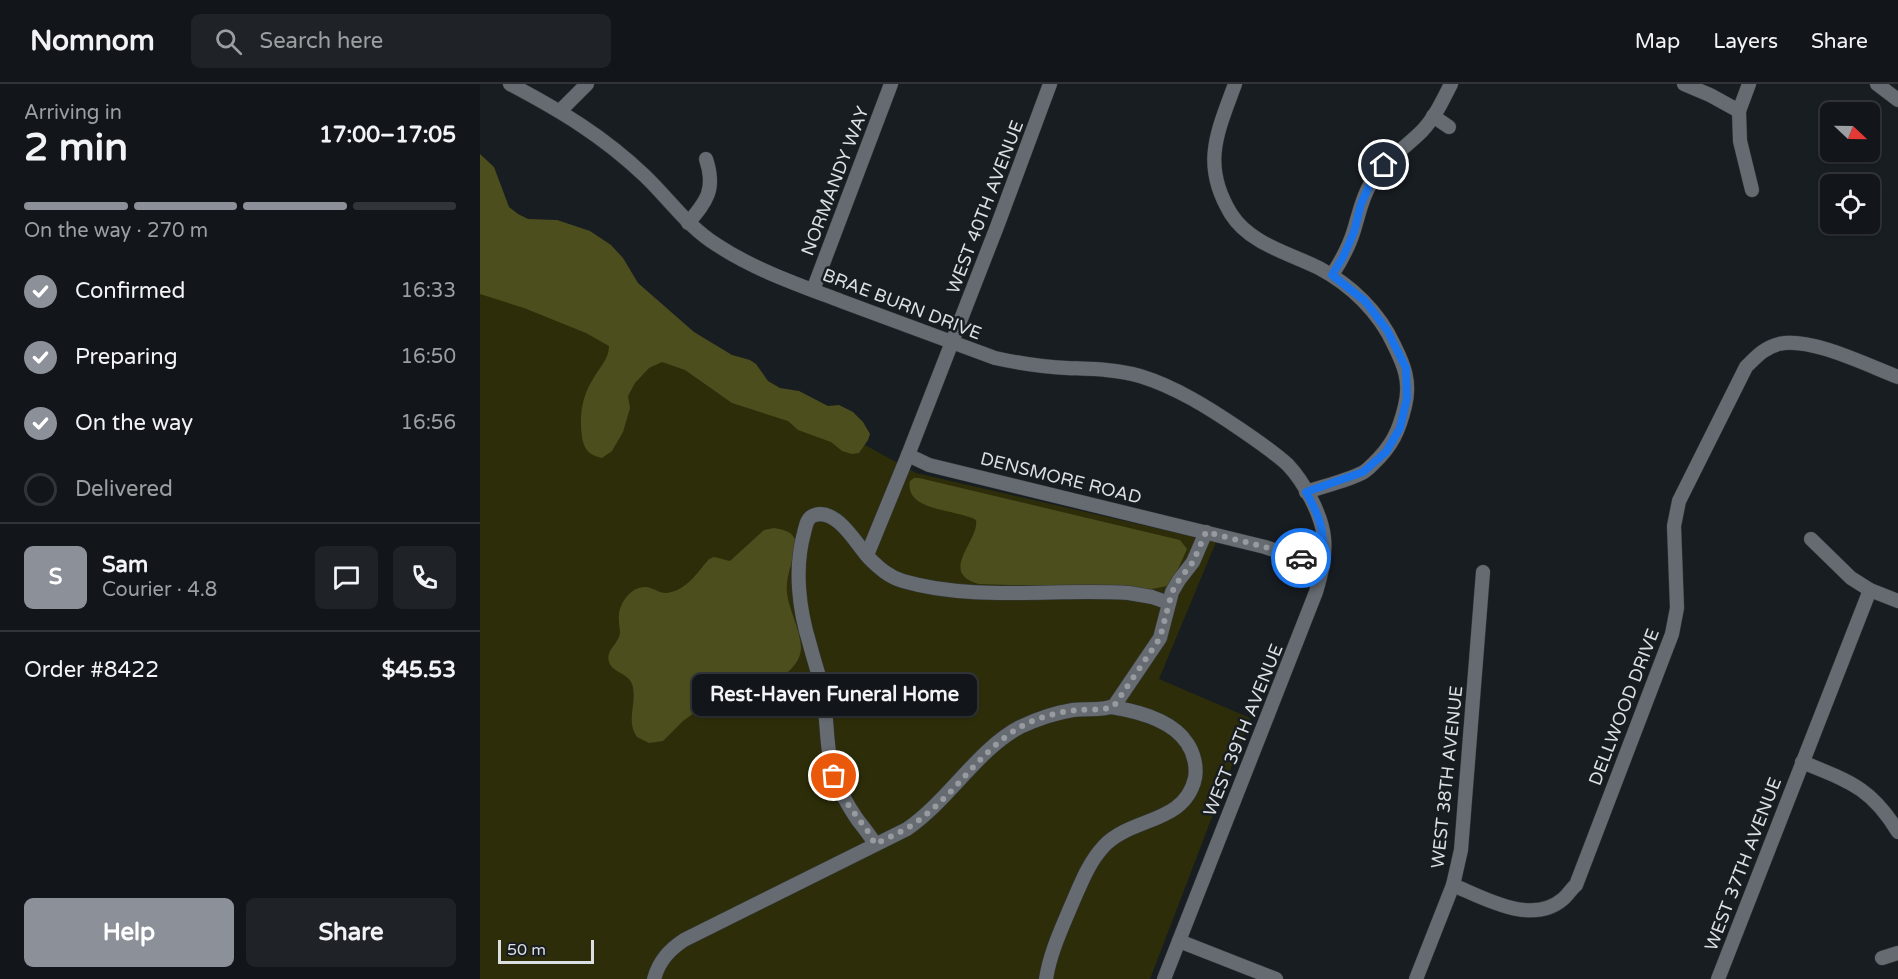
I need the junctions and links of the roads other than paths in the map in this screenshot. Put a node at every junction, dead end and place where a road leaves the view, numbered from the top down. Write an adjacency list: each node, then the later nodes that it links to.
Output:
1 (510, 84): 11 (street, BRAE BURN DRIVE)
2 (587, 84): 11 (street)
3 (891, 84): 19 (street, NORMANDY WAY)
4 (1050, 84): 20 (street, WEST 40TH AVENUE)
5 (1235, 84): 18 (street)
6 (1451, 84): 13 (street)
7 (1684, 84): 12 (street)
8 (1749, 84): 12 (street)
9 (1877, 84): 10 (street)
10 (1898, 100)
11 (560, 111): 17 (street, BRAE BURN DRIVE)
12 (1739, 111): 16 (street)
13 (1433, 116): 14 (street); 18 (street)
14 (1449, 127)
15 (706, 159): 17 (street)
16 (1752, 190)
17 (688, 223): 19 (street, BRAE BURN DRIVE)
18 (1332, 275): 23 (street)
19 (813, 290): 20 (street, BRAE BURN DRIVE)
20 (952, 342): 22 (street); 23 (street, BRAE BURN DRIVE)
21 (1898, 377): 38 (street, DELLWOOD DRIVE)
22 (908, 454): 24 (street, DENSMORE ROAD); 26 (street)
23 (1306, 492): 27 (street, WEST 39TH AVENUE)
24 (1206, 532): 27 (street, DENSMORE ROAD); 31 (street)
25 (1811, 540): 29 (street)
26 (867, 555): 31 (street); 37 (street)
27 (1323, 566): 39 (street, WEST 39TH AVENUE)
28 (1484, 572): 38 (street, WEST 38TH AVENUE)
29 (1870, 590): 30 (street); 35 (street, WEST 37TH AVENUE)
30 (1898, 601)
31 (1169, 603): 32 (street)
32 (1140, 668): 33 (street); 34 (street)
33 (1111, 707): 34 (street); 37 (street)
34 (1152, 718): 43 (street)
35 (1802, 762): 36 (street, WEST 37TH AVENUE); 47 (street, WEST 37TH AVENUE)
36 (1898, 832)
37 (875, 844): 42 (street)
38 (1453, 885): 46 (street, WEST 38TH AVENUE)
39 (1179, 941): 44 (street, WEST 39TH AVENUE); 45 (street)
40 (1898, 953): 41 (street)
41 (1882, 958)
42 (654, 979)
43 (1046, 979)
44 (1164, 979)
45 (1276, 979)
46 (1416, 979)
47 (1718, 979)

